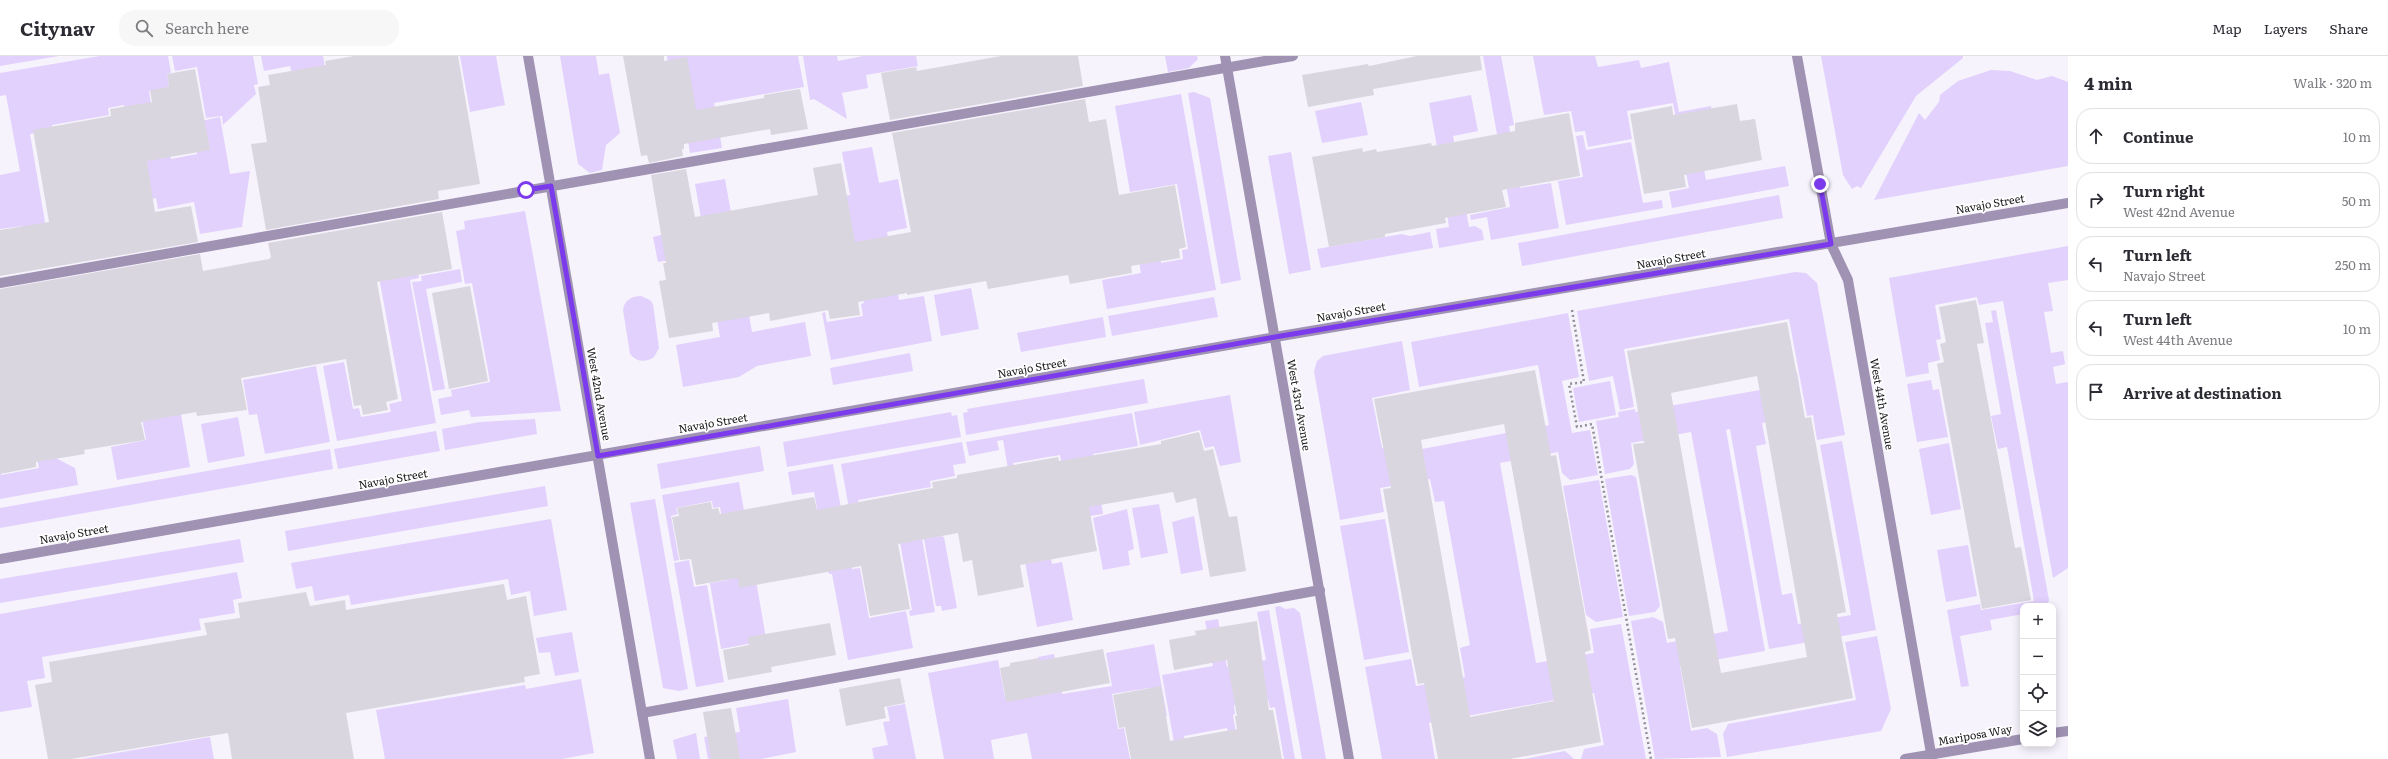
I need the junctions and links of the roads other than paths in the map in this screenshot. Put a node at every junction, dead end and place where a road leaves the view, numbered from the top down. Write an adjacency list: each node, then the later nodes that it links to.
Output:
1 (528, 56): 6 (street, West 42nd Avenue)
2 (1226, 56): 5 (street, West 43rd Avenue)
3 (1293, 56): 5 (street)
4 (1797, 56): 8 (street, West 44th Avenue)
5 (1228, 68): 6 (street); 10 (street, West 43rd Avenue)
6 (551, 186): 9 (street); 11 (street, West 42nd Avenue)
7 (2068, 203): 8 (street, Navajo Street)
8 (1831, 244): 10 (street, Navajo Street); 18 (street, West 44th Avenue)
9 (0, 283)
10 (1275, 337): 11 (street, Navajo Street); 13 (street, West 43rd Avenue)
11 (598, 456): 12 (street, Navajo Street); 14 (street, West 42nd Avenue)
12 (0, 559)
13 (1320, 590): 14 (street); 20 (street, West 43rd Avenue)
14 (642, 713): 19 (street, West 42nd Avenue)
15 (2068, 731): 16 (street)
16 (2056, 733)
17 (2020, 739): 18 (street, Mariposa Way)
18 (1931, 757): 21 (street, Mariposa Way)
19 (650, 759)
20 (1350, 759)
21 (1905, 759)

